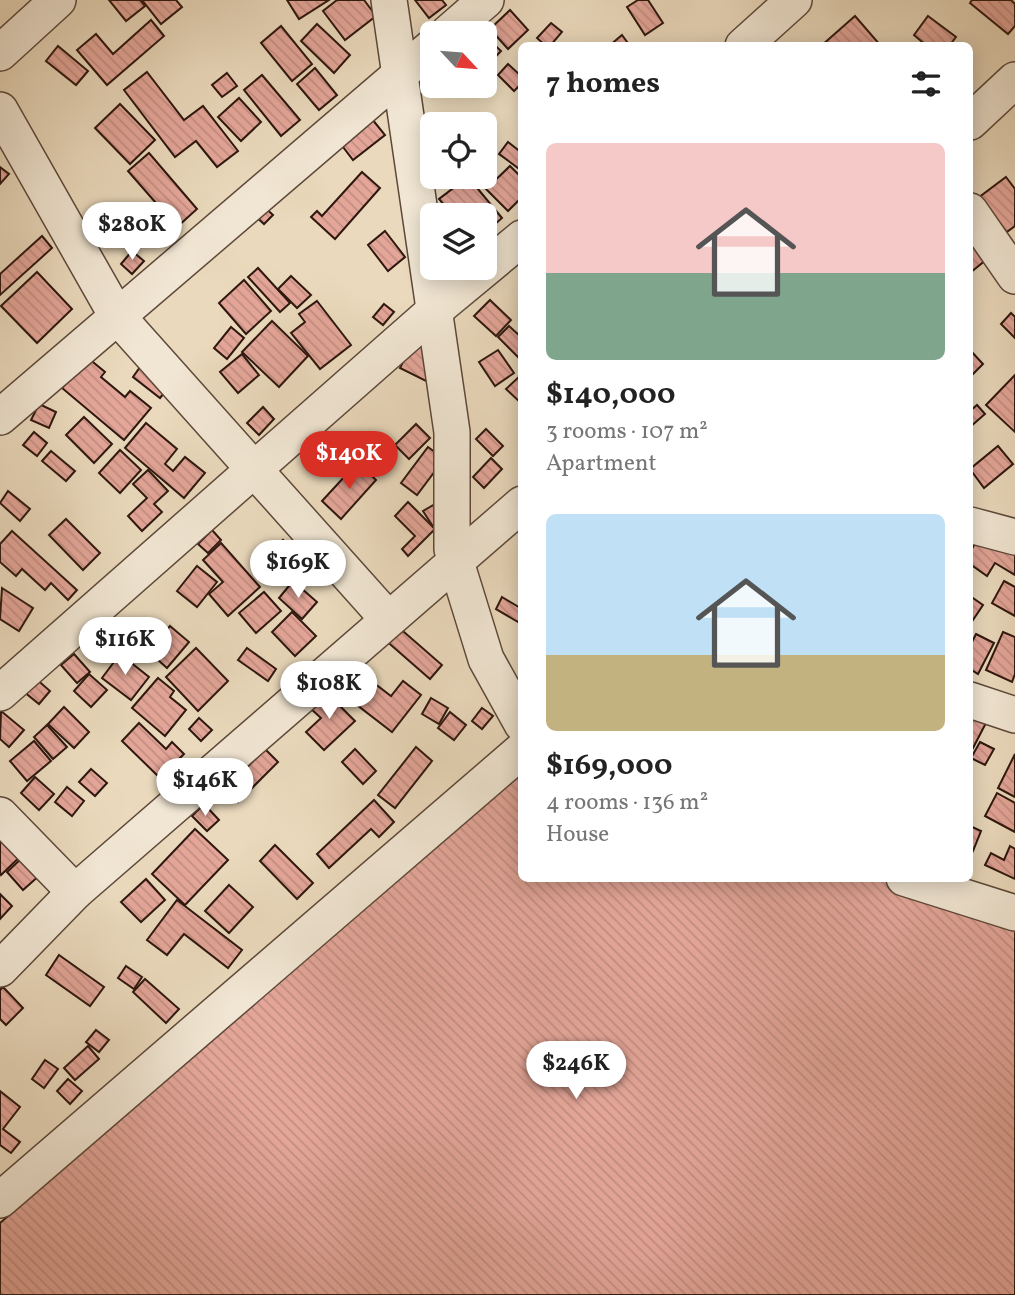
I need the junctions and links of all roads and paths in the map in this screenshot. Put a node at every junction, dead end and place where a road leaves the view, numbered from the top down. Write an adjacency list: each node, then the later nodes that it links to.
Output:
1 (58, 0): 7 (street)
2 (389, 0): 9 (street)
3 (486, 0): 5 (street)
4 (794, 0): 6 (street)
5 (462, 21)
6 (749, 42)
7 (0, 53)
8 (420, 58): 9 (street)
9 (399, 76): 16 (street); 17 (street)
10 (1015, 80): 12 (street)
11 (0, 110): 17 (street)
12 (973, 119)
13 (973, 215): 15 (street)
14 (518, 241): 16 (street)
15 (1015, 276)
16 (434, 311): 19 (street); 23 (street)
17 (117, 316): 18 (street); 19 (street)
18 (0, 417)
19 (253, 470): 24 (street); 25 (street)
20 (518, 507): 23 (street)
21 (973, 526): 22 (street)
22 (1015, 537)
23 (455, 560): 24 (street); 28 (street)
24 (388, 619): 32 (street)
25 (0, 693)
26 (973, 701): 27 (street)
27 (1015, 715)
28 (518, 717)
29 (518, 753): 35 (street)
30 (0, 814): 32 (street)
31 (917, 882): 33 (street)
32 (75, 892): 34 (street)
33 (1015, 913)
34 (0, 969)
35 (0, 1200)

